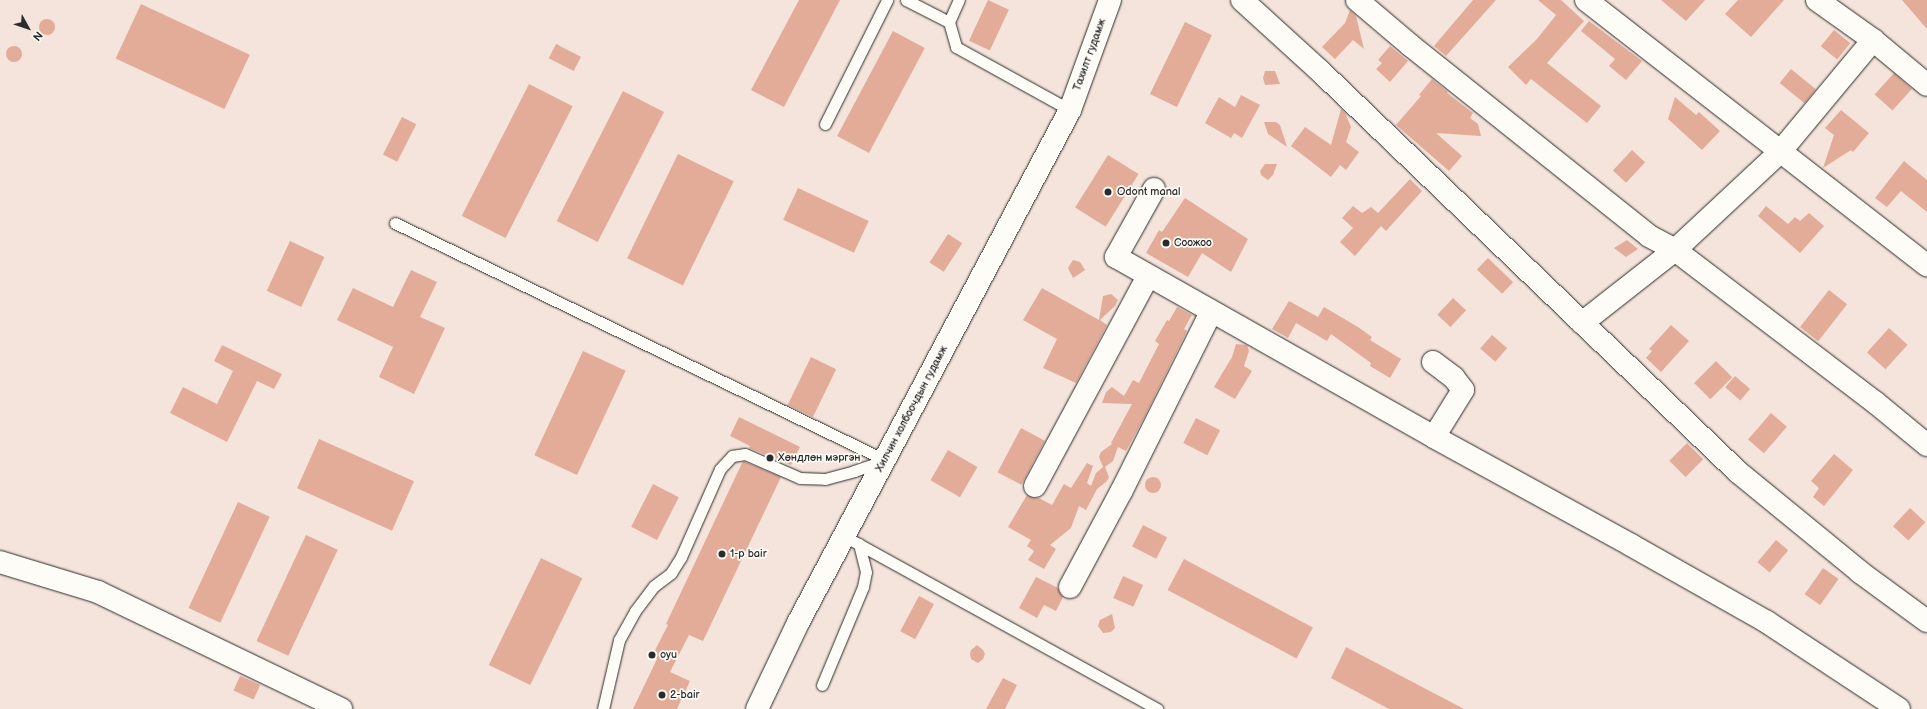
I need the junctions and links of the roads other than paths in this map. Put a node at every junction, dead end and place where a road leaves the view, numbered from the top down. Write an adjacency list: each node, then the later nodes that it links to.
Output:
1 (886, 0): 13 (lane)
2 (906, 0): 9 (lane)
3 (959, 0): 9 (lane)
4 (1110, 0): 12 (street, Тахилт гудамж)
5 (1242, 0): 21 (street)
6 (1357, 0): 17 (street)
7 (1586, 0): 14 (street)
8 (1817, 0): 10 (street)
9 (949, 22): 12 (lane)
10 (1873, 40): 11 (street); 14 (street)
11 (1927, 85)
12 (1070, 110): 25 (street, Хилчин холбоочдын гудамж)
13 (825, 124)
14 (1780, 152): 17 (street); 18 (street)
15 (1154, 189): 19 (street)
16 (395, 223): 25 (lane)
17 (1675, 250): 21 (street); 24 (street)
18 (1927, 265)
19 (1148, 276): 20 (street); 26 (street)
20 (1212, 312): 23 (street); 29 (street)
21 (1582, 323): 30 (street)
22 (1433, 362): 23 (street)
23 (1434, 437): 36 (street)
24 (1927, 445)
25 (885, 460): 27 (street, Хилчин холбоочдын гудамж); 33 (lane)
26 (1035, 486)
27 (851, 540): 31 (lane); 34 (street, Хилчин холбоочдын гудамж); 35 (lane)
28 (0, 562): 32 (street)
29 (1070, 587)
30 (1927, 621)
31 (822, 685)
32 (341, 709)
33 (603, 709)
34 (757, 709)
35 (1157, 709)
36 (1899, 709)

